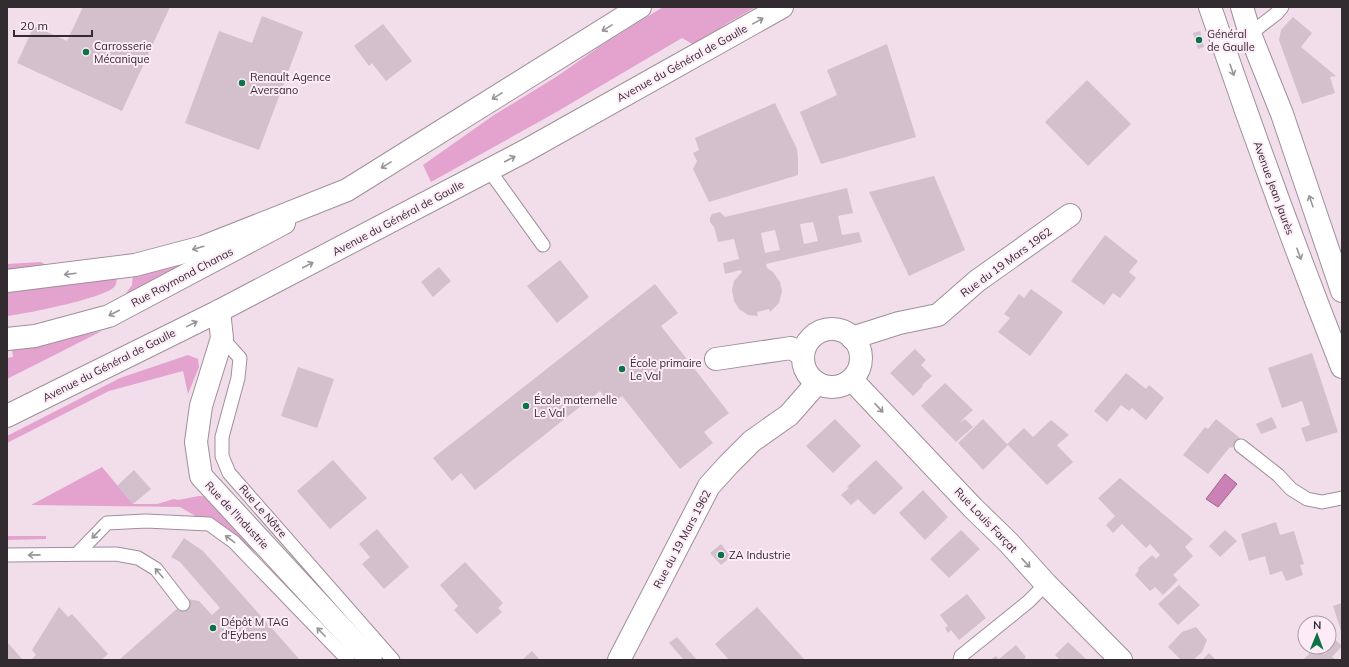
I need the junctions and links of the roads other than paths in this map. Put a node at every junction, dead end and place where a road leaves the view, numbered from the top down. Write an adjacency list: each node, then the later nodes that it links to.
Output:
1 (640, 7): 9 (main road, one-way to 9)
2 (782, 7): 8 (main road, Avenue du Général de Gaulle, one-way to 2)
3 (1210, 7): 7 (main road, Avenue Jean Jaurès)
4 (1242, 7): 6 (main road)
5 (1282, 7): 6 (lane)
6 (1250, 34): 7 (lane); 13 (main road, one-way to 6)
7 (1223, 42): 20 (main road, Avenue Jean Jaurès, one-way to 20)
8 (489, 170): 11 (lane); 14 (main road, Avenue du Général de Gaulle, one-way to 8)
9 (347, 190): 12 (main road, one-way to 12); 17 (main road, Rue Raymond Chanas, one-way to 17)
10 (1070, 215): 16 (main road, Rue du 19 Mars 1962)
11 (542, 245)
12 (7, 281)
13 (1342, 291)
14 (220, 311): 15 (main road, Rue de l'Industrie); 23 (main road, Avenue du Général de Gaulle, one-way to 14)
15 (222, 338): 31 (main road, Rue de l'Industrie); 32 (lane, Rue Le Nôtre)
16 (852, 338): 18 (main road); 21 (main road)
17 (7, 339)
18 (803, 354): 19 (main road); 22 (main road)
19 (716, 359)
20 (1342, 367)
21 (852, 380): 22 (main road); 28 (main road, Rue Louis Farçat, one-way to 28)
22 (817, 383): 33 (main road, Rue du 19 Mars 1962)
23 (7, 416)
24 (1241, 446): 25 (lane)
25 (1342, 498)
26 (77, 554): 27 (lane, one-way to 27); 29 (lane, one-way to 26); 30 (lane, one-way to 26)
27 (7, 555)
28 (1046, 584): 34 (lane); 35 (main road, Rue Louis Farçat)
29 (183, 604)
30 (348, 660)
31 (371, 660)
32 (393, 660)
33 (619, 660)
34 (960, 660)
35 (1121, 660)

